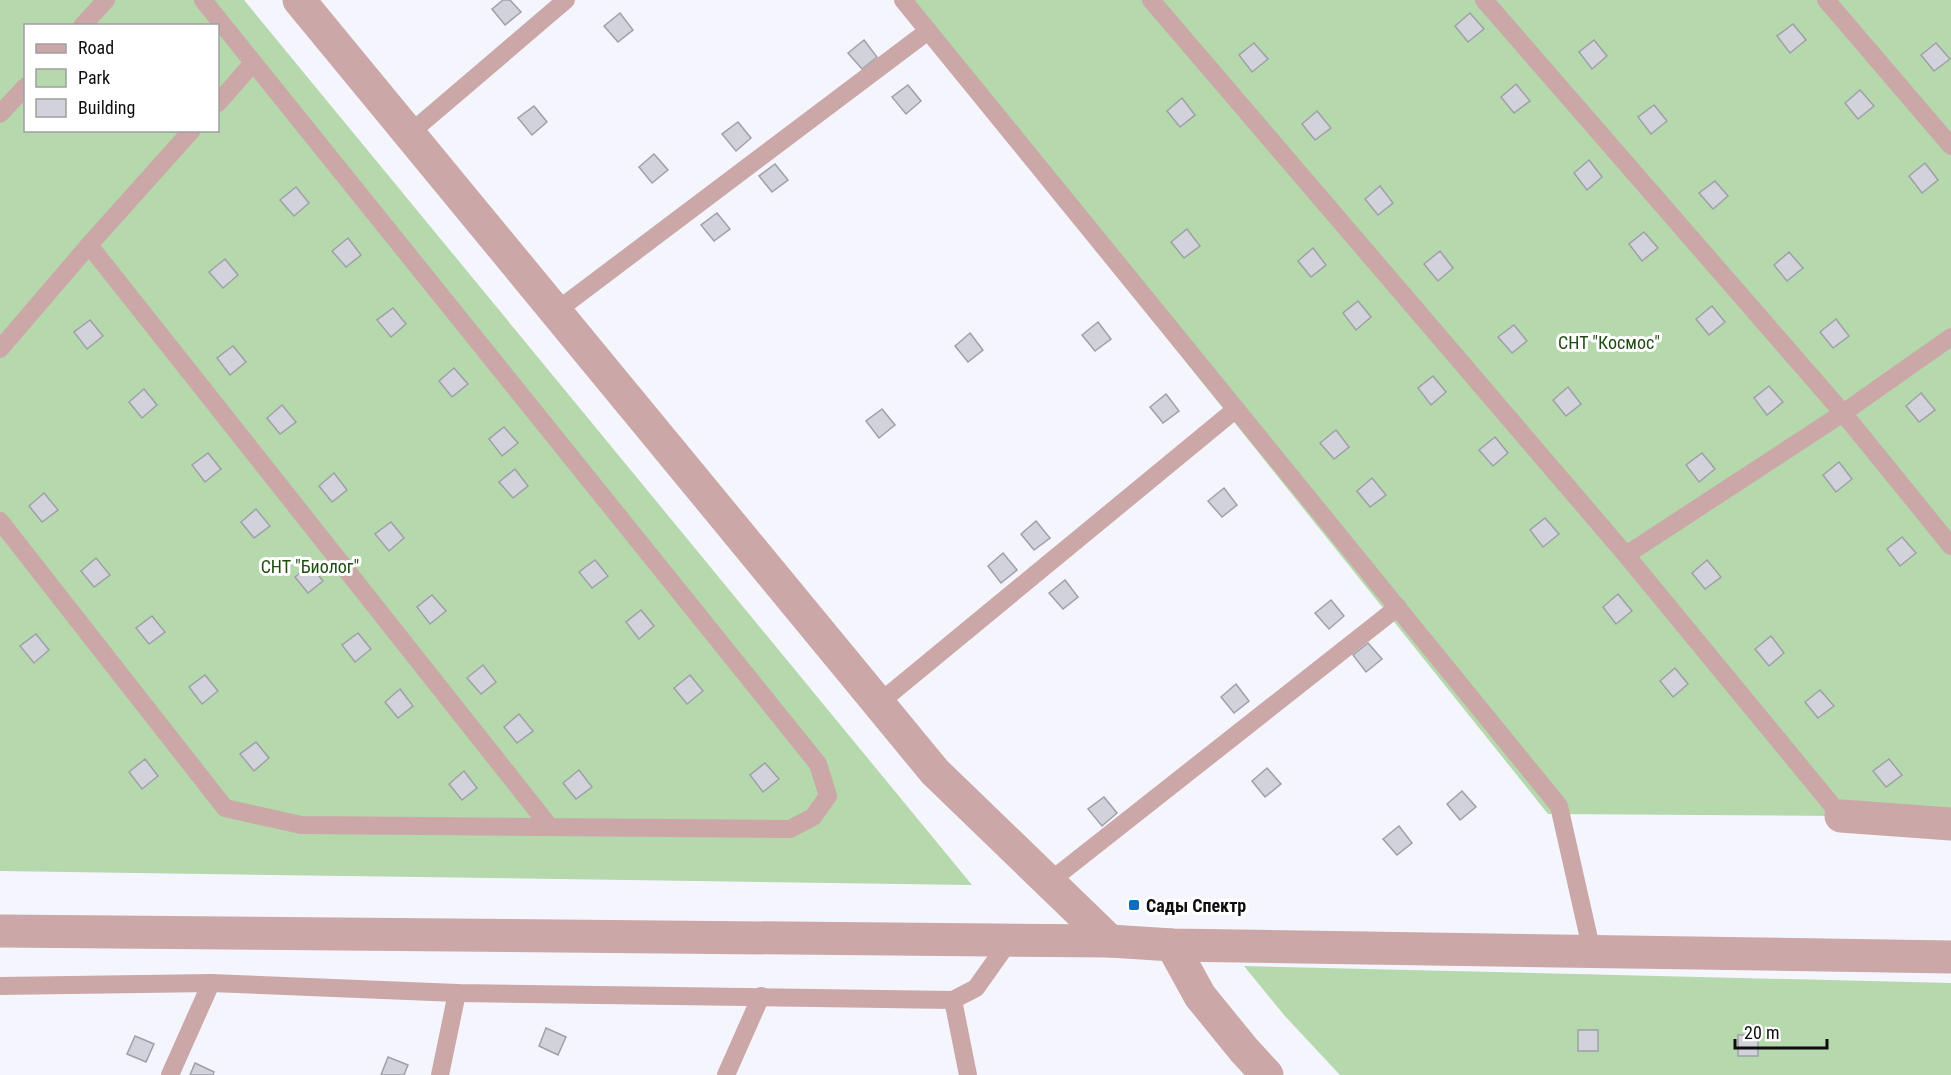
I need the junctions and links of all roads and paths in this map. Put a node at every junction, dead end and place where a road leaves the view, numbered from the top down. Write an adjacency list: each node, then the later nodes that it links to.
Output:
1 (106, 0): 9 (lane)
2 (203, 0): 11 (lane)
3 (299, 0): 16 (street)
4 (566, 0): 16 (lane)
5 (903, 0): 10 (lane)
6 (1151, 0): 26 (lane)
7 (1484, 0): 23 (lane)
8 (1826, 0): 17 (lane)
9 (84, 24)
10 (928, 31): 19 (lane); 22 (lane)
11 (253, 63): 13 (lane); 31 (lane)
12 (24, 88): 14 (lane)
13 (219, 102)
14 (0, 114)
15 (190, 132): 18 (lane)
16 (409, 134): 19 (street)
17 (1951, 146)
18 (88, 245): 21 (lane); 31 (lane)
19 (555, 312): 28 (street)
20 (1951, 337): 23 (lane)
21 (0, 349)
22 (1236, 409): 27 (lane); 28 (lane)
23 (1843, 413): 25 (lane); 26 (lane)
24 (0, 521): 31 (lane)
25 (1951, 546)
26 (1626, 555): 29 (lane)
27 (1398, 607): 32 (lane); 37 (lane)
28 (879, 704): 32 (street)
29 (1841, 816): 30 (street)
30 (1951, 825)
31 (550, 827)
32 (1049, 882): 35 (street)
33 (0, 931): 34 (street)
34 (1010, 940): 35 (street); 43 (lane)
35 (1110, 941): 36 (street)
36 (1172, 945): 37 (street); 48 (street)
37 (1592, 952): 38 (street)
38 (1951, 957)
39 (211, 983): 40 (lane); 41 (lane); 44 (lane)
40 (0, 986)
41 (457, 993): 42 (lane); 45 (lane)
42 (761, 996): 43 (lane); 46 (lane)
43 (953, 1000): 47 (lane)
44 (170, 1075)
45 (440, 1075)
46 (726, 1075)
47 (968, 1075)
48 (1267, 1075)

